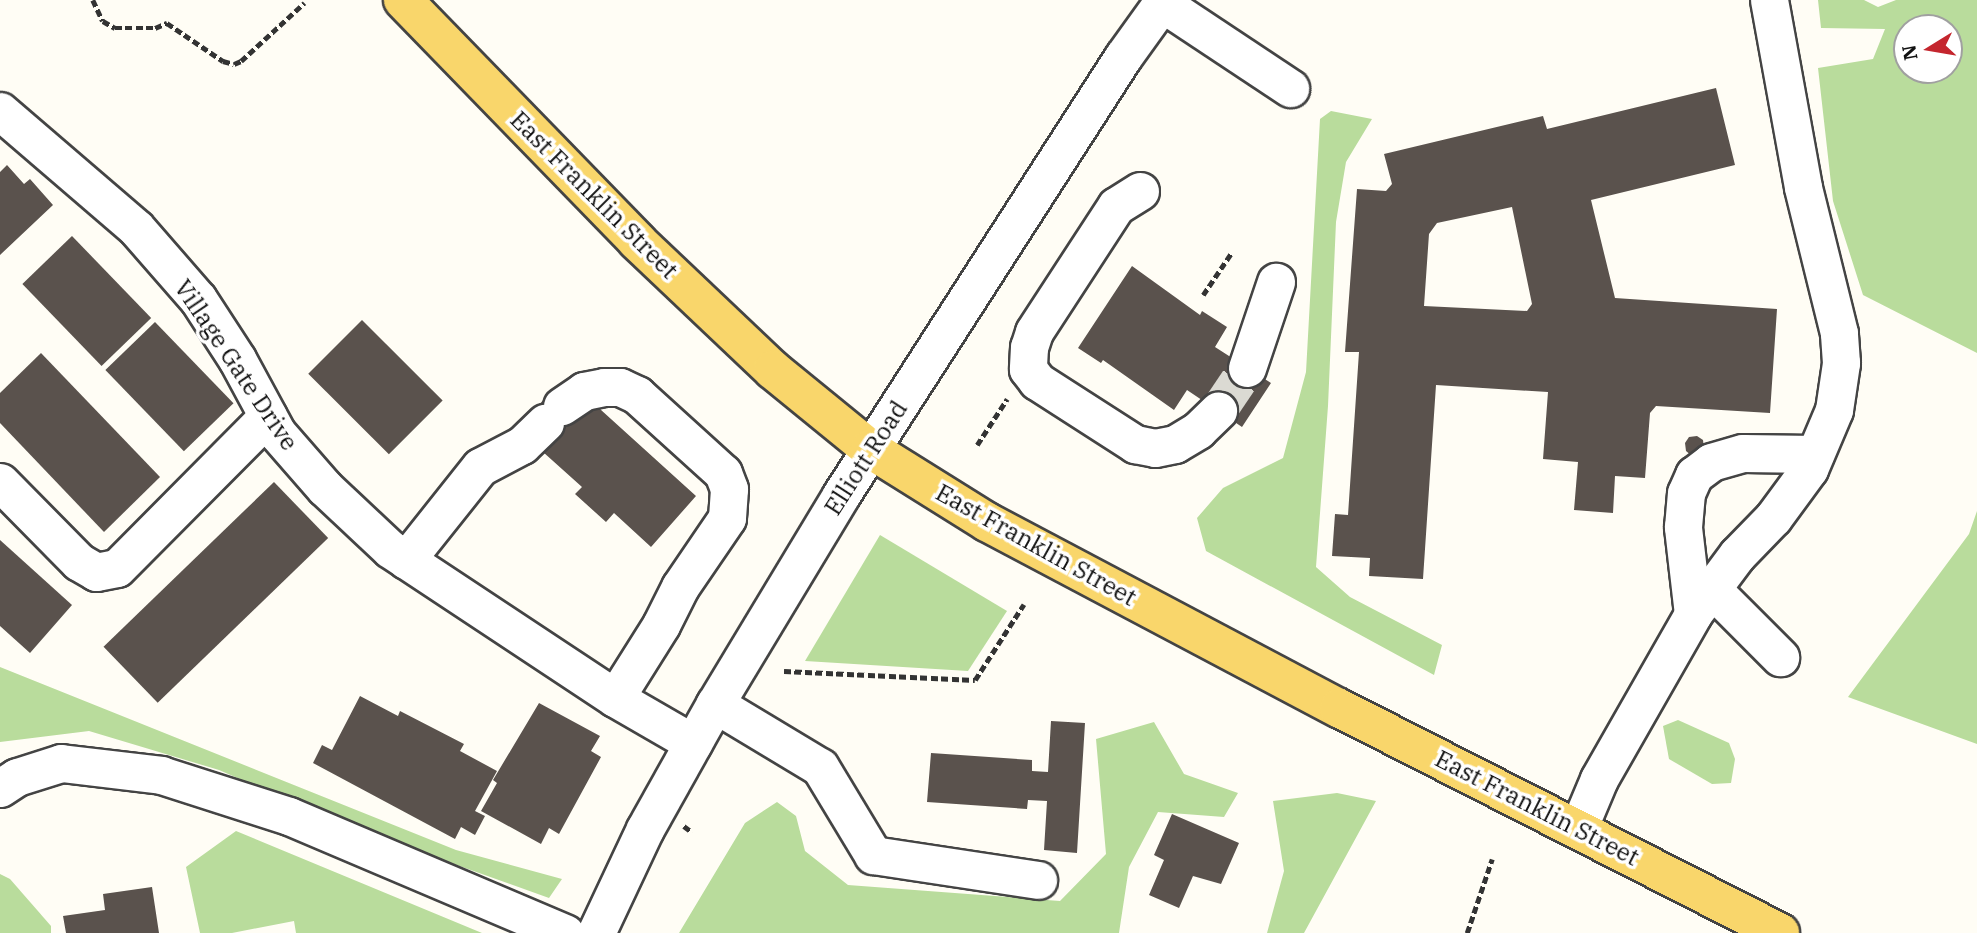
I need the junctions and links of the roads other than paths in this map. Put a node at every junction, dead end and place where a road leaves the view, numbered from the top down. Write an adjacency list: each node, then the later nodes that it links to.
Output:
1 (402, 0): 11 (main road, East Franklin Street)
2 (1769, 0): 12 (street)
3 (1163, 1): 4 (street); 11 (street, Elliott Road)
4 (1290, 88)
5 (0, 111): 10 (street, Village Gate Drive)
6 (1140, 191): 9 (street)
7 (1276, 282): 8 (street)
8 (1247, 368)
9 (1218, 411)
10 (268, 416): 13 (street); 14 (street, Village Gate Drive)
11 (870, 449): 18 (street, Elliott Road); 21 (main road, East Franklin Street)
12 (1815, 454): 15 (street); 15 (street)
13 (0, 482)
14 (405, 560): 17 (street, Village Gate Drive); 17 (street)
15 (1702, 601): 16 (street); 21 (street)
16 (1780, 657)
17 (615, 698): 19 (street, Village Gate Drive)
18 (715, 704): 19 (street, Elliott Road); 22 (street)
19 (693, 743): 24 (street, Elliott Road)
20 (0, 788): 23 (street)
21 (1578, 829): 25 (main road, East Franklin Street)
22 (1038, 880)
23 (565, 933)
24 (596, 933)
25 (1780, 933)

